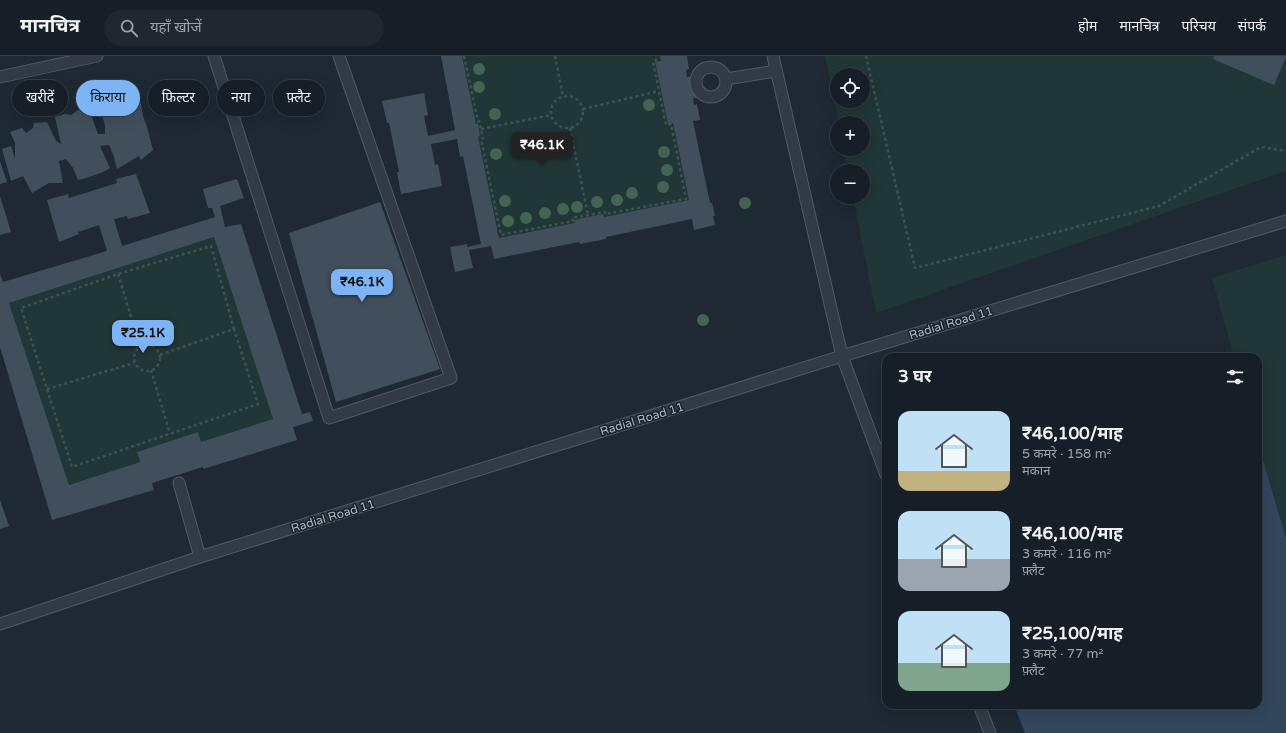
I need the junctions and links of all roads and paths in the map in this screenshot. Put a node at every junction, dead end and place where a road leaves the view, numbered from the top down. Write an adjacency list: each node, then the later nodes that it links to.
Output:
1 (97, 56): 10 (lane)
2 (214, 56): 3 (lane)
3 (339, 56)
4 (464, 56): 17 (path)
5 (555, 56): 13 (path)
6 (655, 56): 12 (path)
7 (773, 56): 9 (lane)
8 (866, 56): 18 (path)
9 (776, 71): 11 (lane); 25 (lane)
10 (0, 77)
11 (726, 79)
12 (659, 91): 14 (path); 19 (path)
13 (563, 97): 14 (path); 15 (path)
14 (583, 109): 16 (path)
15 (551, 115): 16 (path); 17 (path)
16 (570, 128): 19 (path)
17 (481, 129): 19 (path)
18 (1286, 151)
19 (588, 215)
20 (1286, 221): 25 (lane, Radial Road 11)
21 (118, 274): 22 (path); 23 (path); 28 (path)
22 (234, 330): 24 (path); 29 (path)
23 (140, 346): 24 (path); 26 (path)
24 (160, 355): 27 (path)
25 (842, 356): 30 (lane); 32 (lane, Radial Road 11)
26 (134, 363): 27 (path); 28 (path)
27 (151, 370): 29 (path)
28 (47, 389): 29 (path)
29 (170, 434)
30 (882, 464)
31 (179, 483): 32 (lane)
32 (200, 557): 33 (lane, Radial Road 11)
33 (0, 624)
34 (981, 709): 35 (lane)
35 (990, 733)

